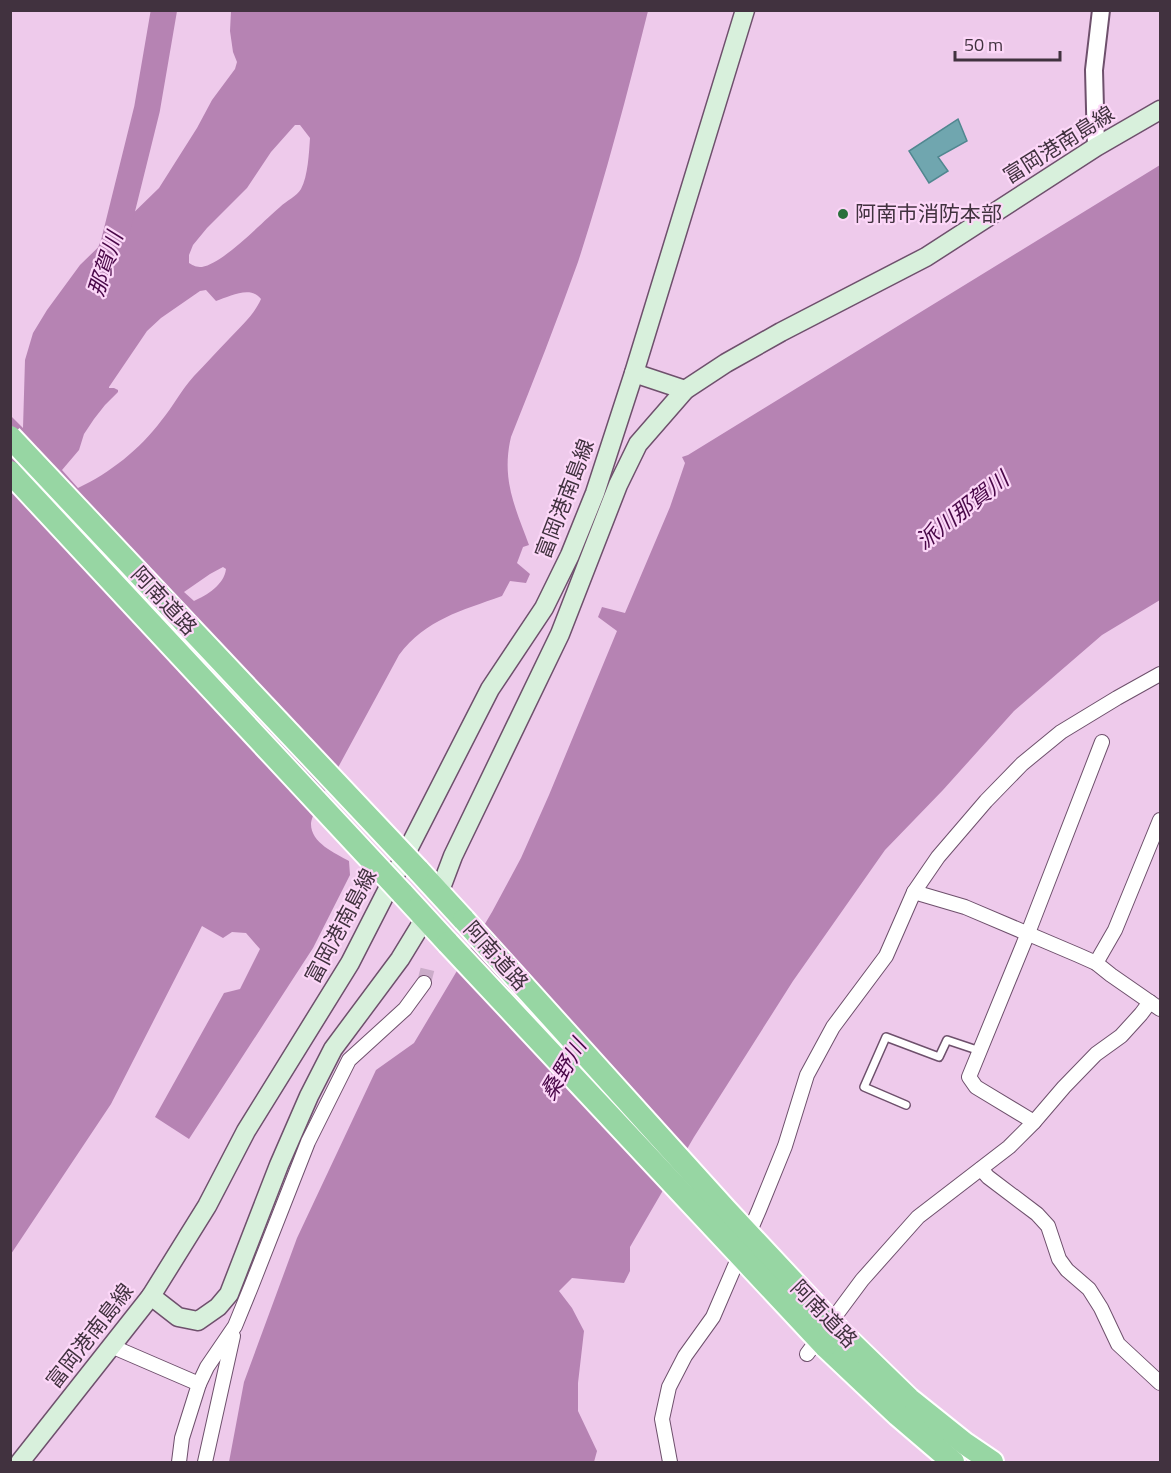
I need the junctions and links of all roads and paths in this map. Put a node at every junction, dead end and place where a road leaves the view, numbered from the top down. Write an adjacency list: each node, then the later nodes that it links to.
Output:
1 (745, 10): 5 (main road, 富岡港南島線)
2 (1101, 10): 4 (street)
3 (1161, 110): 4 (main road, 富岡港南島線)
4 (1096, 147): 6 (main road, 富岡港南島線)
5 (634, 373): 6 (main road); 23 (main road, 富岡港南島線)
6 (685, 390): 13 (main road, 富岡港南島線)
7 (10, 437): 13 (highway, 阿南道路, bridge)
8 (10, 472): 14 (highway, 阿南道路, bridge)
9 (1161, 674): 12 (street)
10 (1102, 742): 15 (street)
11 (1161, 820): 16 (street)
12 (914, 892): 15 (street); 32 (street)
13 (439, 893): 25 (highway, 阿南道路, bridge)
14 (425, 918): 23 (main road); 25 (highway, 阿南道路, bridge)
15 (1028, 933): 16 (street); 19 (street)
16 (1096, 963): 18 (street)
17 (424, 983): 24 (street)
18 (1155, 1005): 21 (street)
19 (980, 1051): 20 (lane); 21 (street)
20 (906, 1105)
21 (1034, 1122): 22 (street)
22 (981, 1169): 25 (street); 27 (street)
23 (151, 1296): 26 (main road, 富岡港南島線)
24 (235, 1326): 28 (street); 31 (street)
25 (823, 1344): 33 (highway, 阿南道路); 34 (highway, 阿南道路)
26 (111, 1346): 28 (street); 29 (main road, 富岡港南島線)
27 (1161, 1383)
28 (199, 1384): 30 (street)
29 (20, 1462)
30 (179, 1462)
31 (205, 1462)
32 (670, 1462)
33 (953, 1462)
34 (992, 1462)

